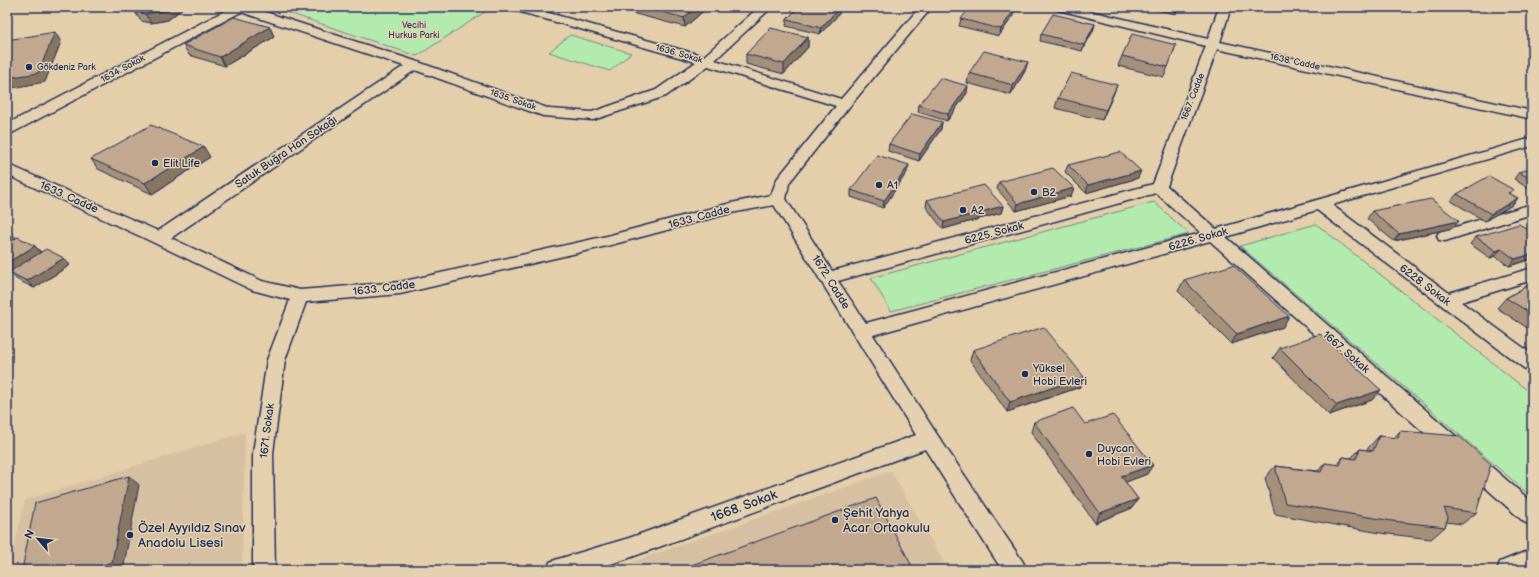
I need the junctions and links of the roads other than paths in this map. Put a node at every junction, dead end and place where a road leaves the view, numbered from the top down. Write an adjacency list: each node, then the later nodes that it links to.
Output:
1 (514, 7): 8 (street, 1636. Sokak)
2 (766, 7): 8 (street, 1635. Sokak)
3 (926, 7): 10 (street)
4 (1058, 7): 7 (street, 1638. Cadde)
5 (1225, 7): 7 (street, 1667. Cadde)
6 (239, 8): 9 (street, 1635. Sokak); 12 (street, 1634. Sokak)
7 (1213, 44): 11 (street, 1638. Cadde); 15 (street, 1667. Cadde)
8 (706, 61): 9 (street, 1635. Sokak); 10 (street, 1636. Sokak)
9 (414, 65): 21 (street, Satuk Buğra Han Sokağı)
10 (844, 104): 16 (street)
11 (1532, 115)
12 (7, 130)
13 (1532, 142): 17 (street, 6226. Sokak)
14 (7, 168): 21 (street, 1633. Cadde)
15 (1159, 187): 19 (street, 1667. Sokak); 23 (street, 6225. Sokak)
16 (778, 199): 23 (street, 1672. Cadde); 24 (street, 1633. Cadde)
17 (1320, 204): 19 (street, 6226. Sokak); 25 (street, 6228. Sokak)
18 (1532, 209): 20 (street)
19 (1213, 235): 26 (street, 6226. Sokak); 29 (street, 1667. Sokak)
20 (1445, 236)
21 (158, 239): 24 (street, 1633. Cadde)
22 (1532, 274): 25 (street)
23 (828, 278): 26 (street, 1672. Cadde)
24 (300, 296): 31 (street, 1671. Sokak)
25 (1446, 300): 27 (street, 6228. Sokak)
26 (862, 331): 28 (street, 1672. Cadde)
27 (1532, 364)
28 (929, 439): 32 (street, 1668. Sokak); 33 (street, 1672. Cadde)
29 (1532, 516)
30 (1532, 559): 34 (street)
31 (264, 570)
32 (558, 570)
33 (1015, 570)
34 (1508, 570)

